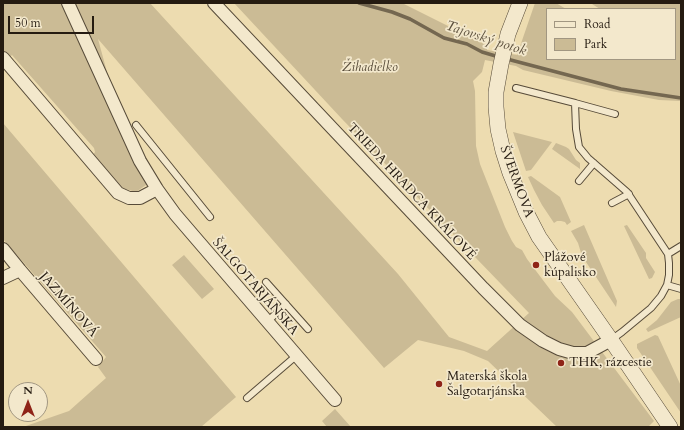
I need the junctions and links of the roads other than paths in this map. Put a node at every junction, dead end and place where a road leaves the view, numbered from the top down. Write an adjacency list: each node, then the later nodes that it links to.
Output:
1 (68, 3): 10 (street, ŠALGOTARJÁNSKA)
2 (214, 3): 28 (street, TRIEDA HRADCA KRÁLOVÉ)
3 (520, 3): 28 (street, ŠVERMOVA)
4 (3, 58): 13 (street)
5 (516, 88): 6 (lane)
6 (575, 103): 7 (lane); 11 (lane)
7 (615, 114)
8 (136, 125): 9 (lane)
9 (144, 135): 10 (lane); 16 (lane)
10 (130, 140): 13 (street, ŠALGOTARJÁNSKA)
11 (594, 163): 12 (lane); 14 (lane)
12 (579, 182)
13 (157, 189): 26 (street, ŠALGOTARJÁNSKA)
14 (629, 194): 15 (lane); 19 (lane)
15 (612, 203)
16 (210, 217)
17 (681, 246): 19 (lane)
18 (3, 249): 20 (street, JAZMÍNOVÁ)
19 (668, 254): 23 (lane)
20 (20, 270): 21 (street, JAZMÍNOVÁ); 30 (street, JAZMÍNOVÁ)
21 (3, 278)
22 (266, 282): 25 (lane)
23 (667, 285): 24 (lane); 28 (lane)
24 (681, 289)
25 (286, 304): 26 (lane); 27 (lane)
26 (267, 322): 29 (street, ŠALGOTARJÁNSKA)
27 (308, 329)
28 (611, 340): 33 (street, ŠVERMOVA)
29 (296, 356): 31 (lane); 32 (street, ŠALGOTARJÁNSKA)
30 (96, 359)
31 (247, 398)
32 (335, 400)
33 (670, 427)

